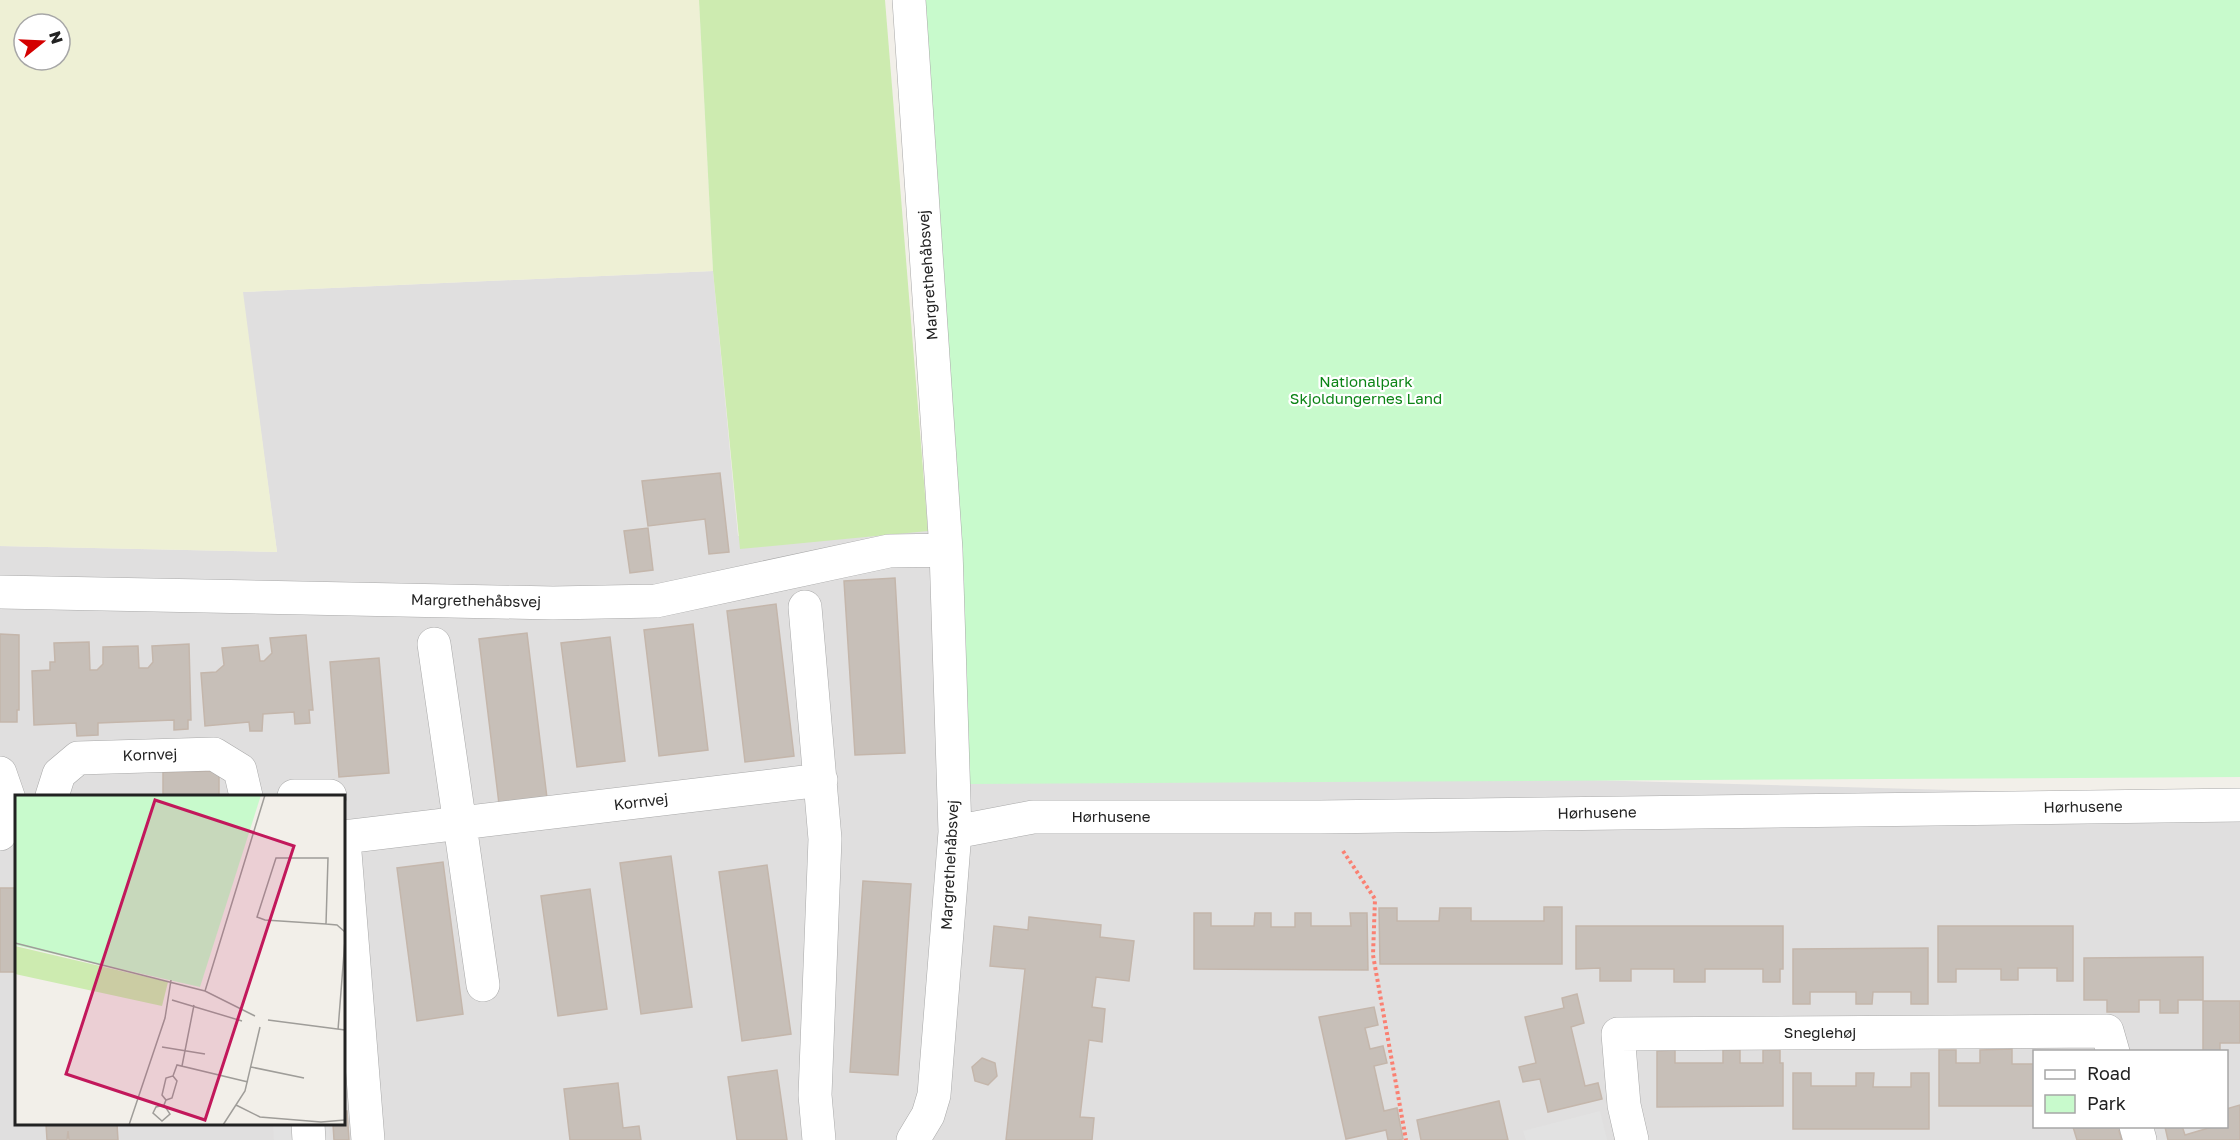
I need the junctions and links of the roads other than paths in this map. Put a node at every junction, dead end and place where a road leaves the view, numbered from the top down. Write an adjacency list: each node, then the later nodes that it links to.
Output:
1 (909, 0): 2 (street, Margrethehåbsvej)
2 (946, 550): 3 (street, Margrethehåbsvej); 12 (street, Margrethehåbsvej)
3 (0, 592)
4 (805, 607): 6 (street)
5 (434, 644): 11 (street)
6 (821, 780): 11 (street, Kornvej); 21 (street)
7 (8, 791): 13 (street)
8 (52, 795): 9 (street, Kornvej)
9 (246, 795)
10 (2240, 805): 12 (street, Hørhusene)
11 (461, 825): 14 (street, Kornvej); 16 (street)
12 (955, 832): 22 (street, Margrethehåbsvej)
13 (0, 834)
14 (345, 838)
15 (345, 851): 20 (street, Kornvej)
16 (483, 985)
17 (2112, 1050): 23 (street, Sneglehøj)
18 (308, 1125): 19 (street)
19 (309, 1140)
20 (368, 1140)
21 (819, 1140)
22 (914, 1140)
23 (1632, 1140)

